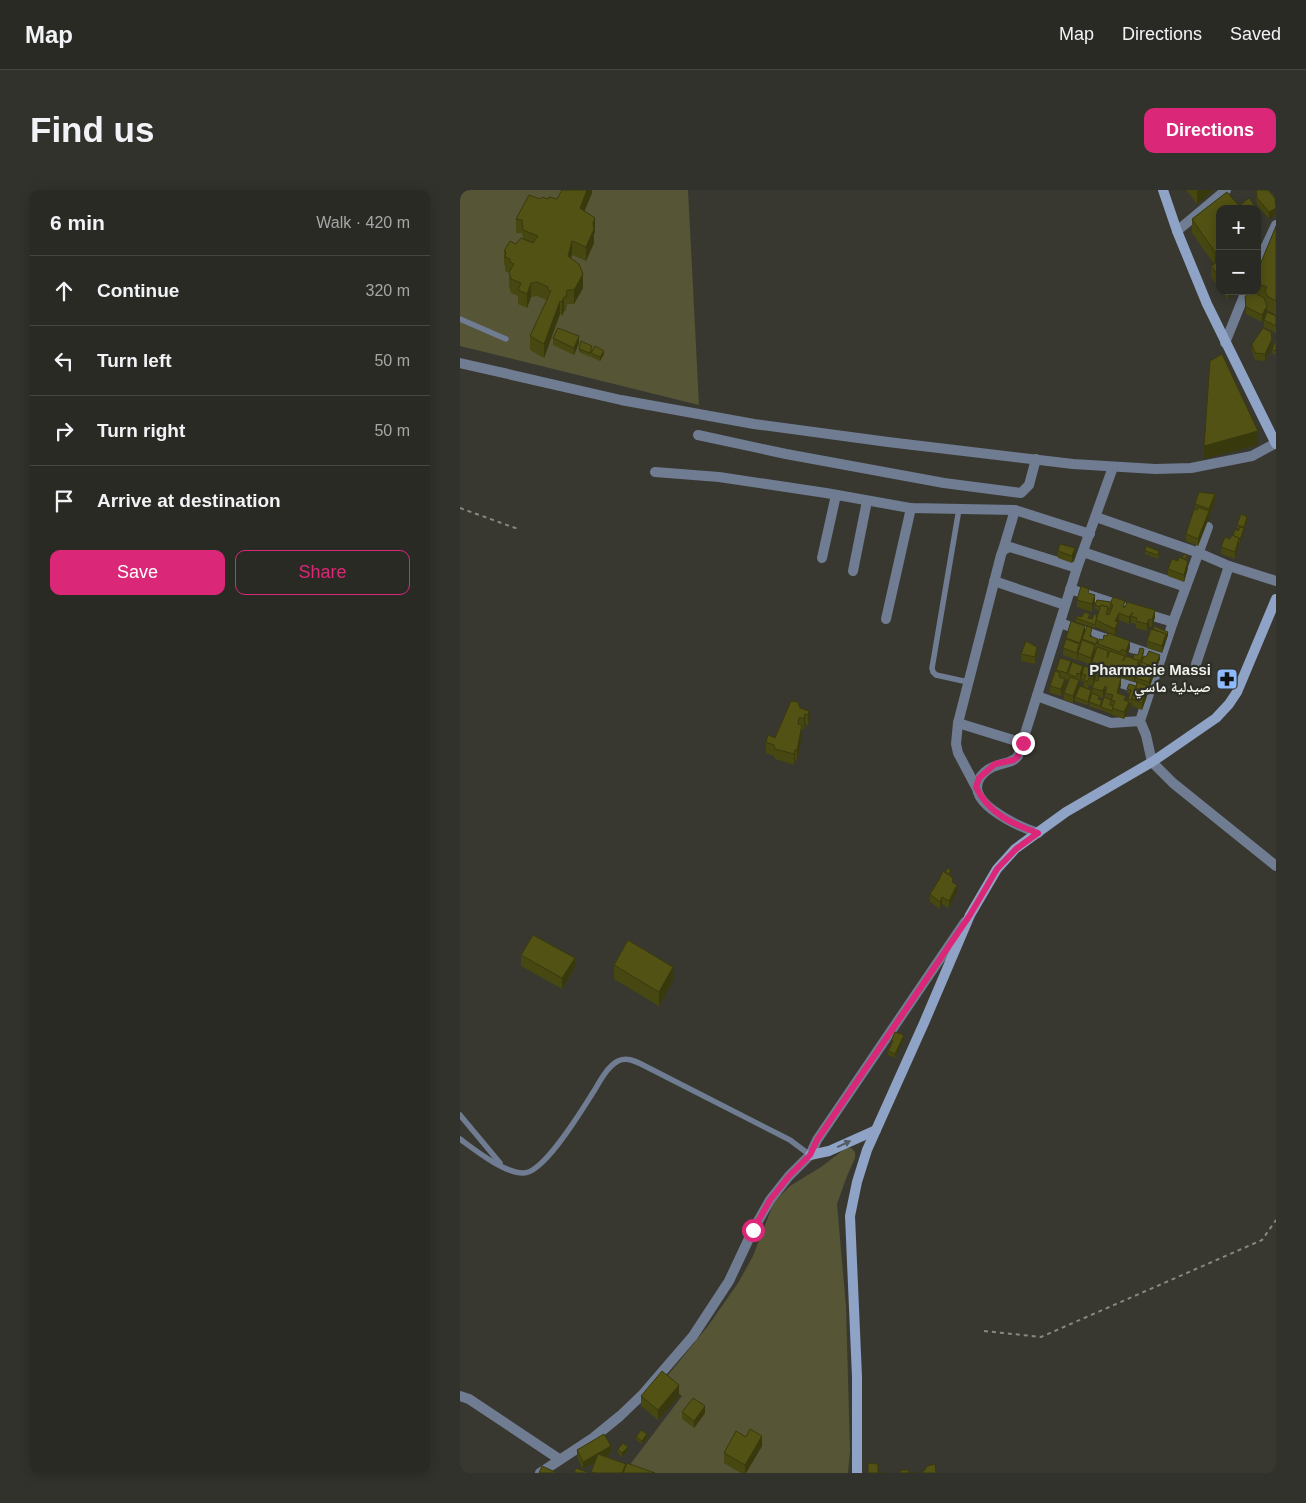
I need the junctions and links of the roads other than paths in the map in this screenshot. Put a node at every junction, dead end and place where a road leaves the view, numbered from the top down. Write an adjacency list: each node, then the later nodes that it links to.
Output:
1 (1163, 190): 4 (street)
2 (1226, 190): 4 (street)
3 (1276, 225): 5 (street)
4 (1177, 231): 9 (street)
5 (1261, 257)
6 (1244, 295): 9 (street)
7 (460, 319): 8 (lane)
8 (506, 339)
9 (1225, 343): 12 (street)
10 (460, 363): 13 (street)
11 (698, 435): 13 (street)
12 (1276, 443): 14 (street)
13 (1036, 459): 14 (street)
14 (1113, 467): 21 (street)
15 (655, 472): 16 (street)
16 (836, 495): 17 (street); 27 (street)
17 (867, 500): 18 (street); 30 (street)
18 (911, 508): 19 (street); 37 (street)
19 (960, 509): 20 (street); 43 (lane)
20 (1015, 510): 23 (street); 24 (street)
21 (1096, 517): 23 (street); 26 (street)
22 (1208, 527): 26 (street)
23 (1090, 534): 25 (street)
24 (1003, 550): 29 (street); 31 (street)
25 (1083, 552): 29 (street); 33 (street)
26 (1199, 552): 28 (street); 33 (street)
27 (822, 558)
28 (1229, 566): 32 (street); 41 (street)
29 (1077, 568): 34 (street)
30 (853, 571)
31 (994, 581): 36 (street); 43 (street)
32 (1276, 581)
33 (1186, 587): 38 (street)
34 (1070, 589): 36 (street); 38 (street)
35 (1276, 600): 49 (street)
36 (1065, 605): 39 (street)
37 (886, 619)
38 (1173, 622): 40 (street)
39 (1060, 623): 40 (street); 45 (street)
40 (1162, 658): 44 (street)
41 (1196, 664)
42 (1102, 678): 44 (street)
43 (968, 682): 47 (street)
44 (1150, 692): 46 (street)
45 (1037, 696): 46 (street); 48 (street)
46 (1140, 722): 49 (street)
47 (958, 723): 48 (street); 50 (street)
48 (1023, 743): 50 (street)
49 (1152, 762): 51 (street); 52 (street)
50 (976, 787): 51 (street)
51 (1038, 833): 53 (street)
52 (1276, 866)
53 (970, 915): 55 (street); 57 (street)
54 (460, 1115): 58 (lane)
55 (876, 1130): 57 (street, one-way to 55); 62 (street)
56 (460, 1139): 58 (lane)
57 (810, 1155): 58 (lane); 60 (street)
58 (505, 1168)
59 (460, 1396): 60 (street)
60 (560, 1459): 61 (street)
61 (545, 1472)
62 (857, 1473)

